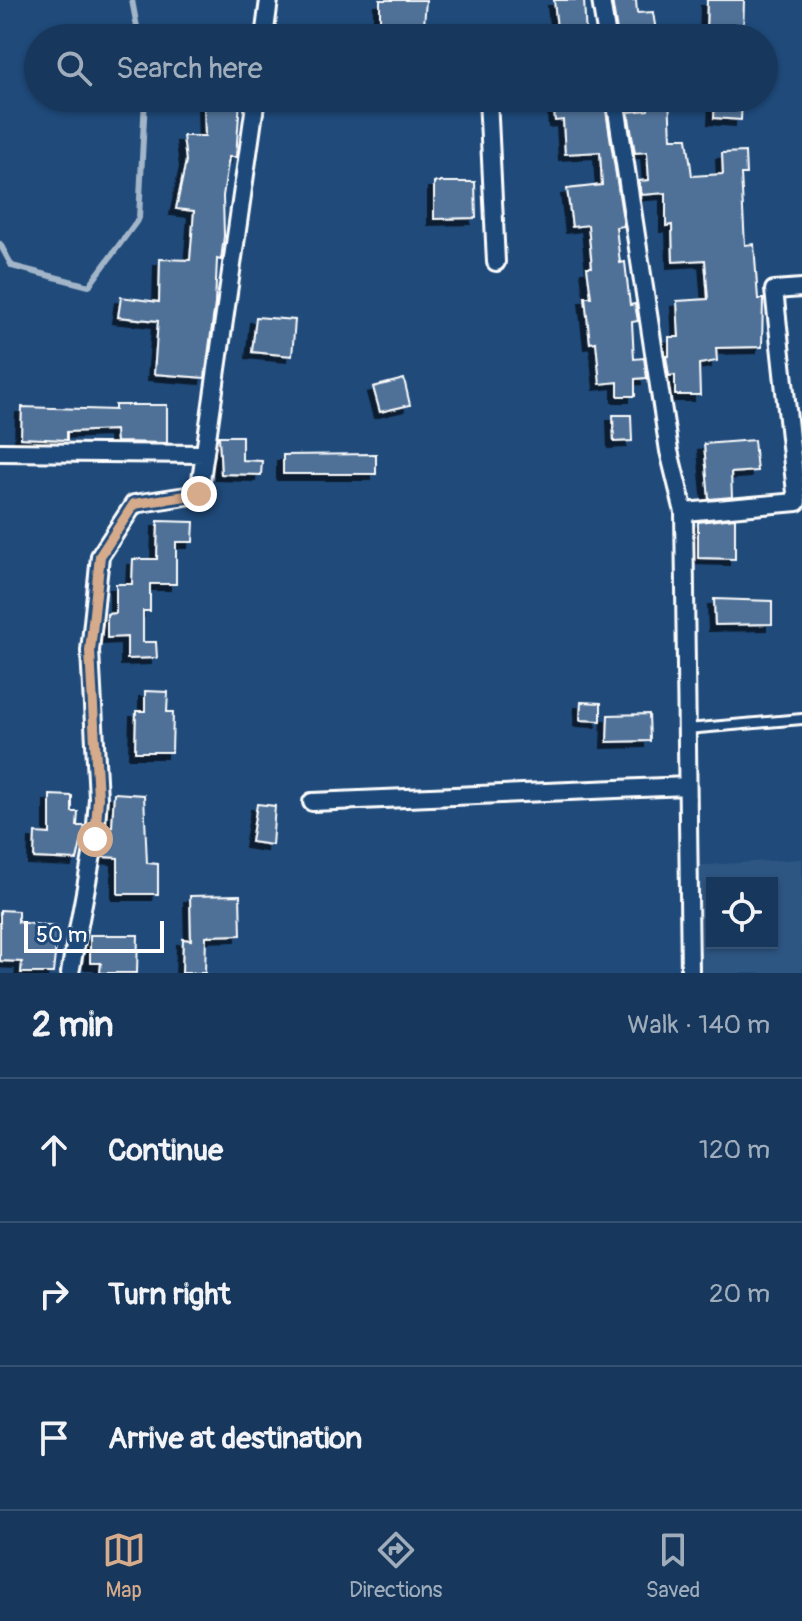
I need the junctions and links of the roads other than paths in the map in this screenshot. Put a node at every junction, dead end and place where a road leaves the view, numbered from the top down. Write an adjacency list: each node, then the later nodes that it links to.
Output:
1 (269, 0): 3 (street)
2 (601, 0): 4 (street)
3 (266, 24)
4 (605, 24)
5 (254, 112): 11 (street)
6 (489, 112): 8 (street)
7 (617, 112): 12 (street)
8 (496, 262)
9 (802, 288): 12 (street)
10 (0, 452): 11 (street)
11 (205, 454): 17 (street)
12 (684, 512): 14 (street)
13 (802, 719): 14 (lane)
14 (686, 729): 15 (street)
15 (687, 786): 16 (street); 18 (street)
16 (312, 802)
17 (70, 973)
18 (690, 973)

